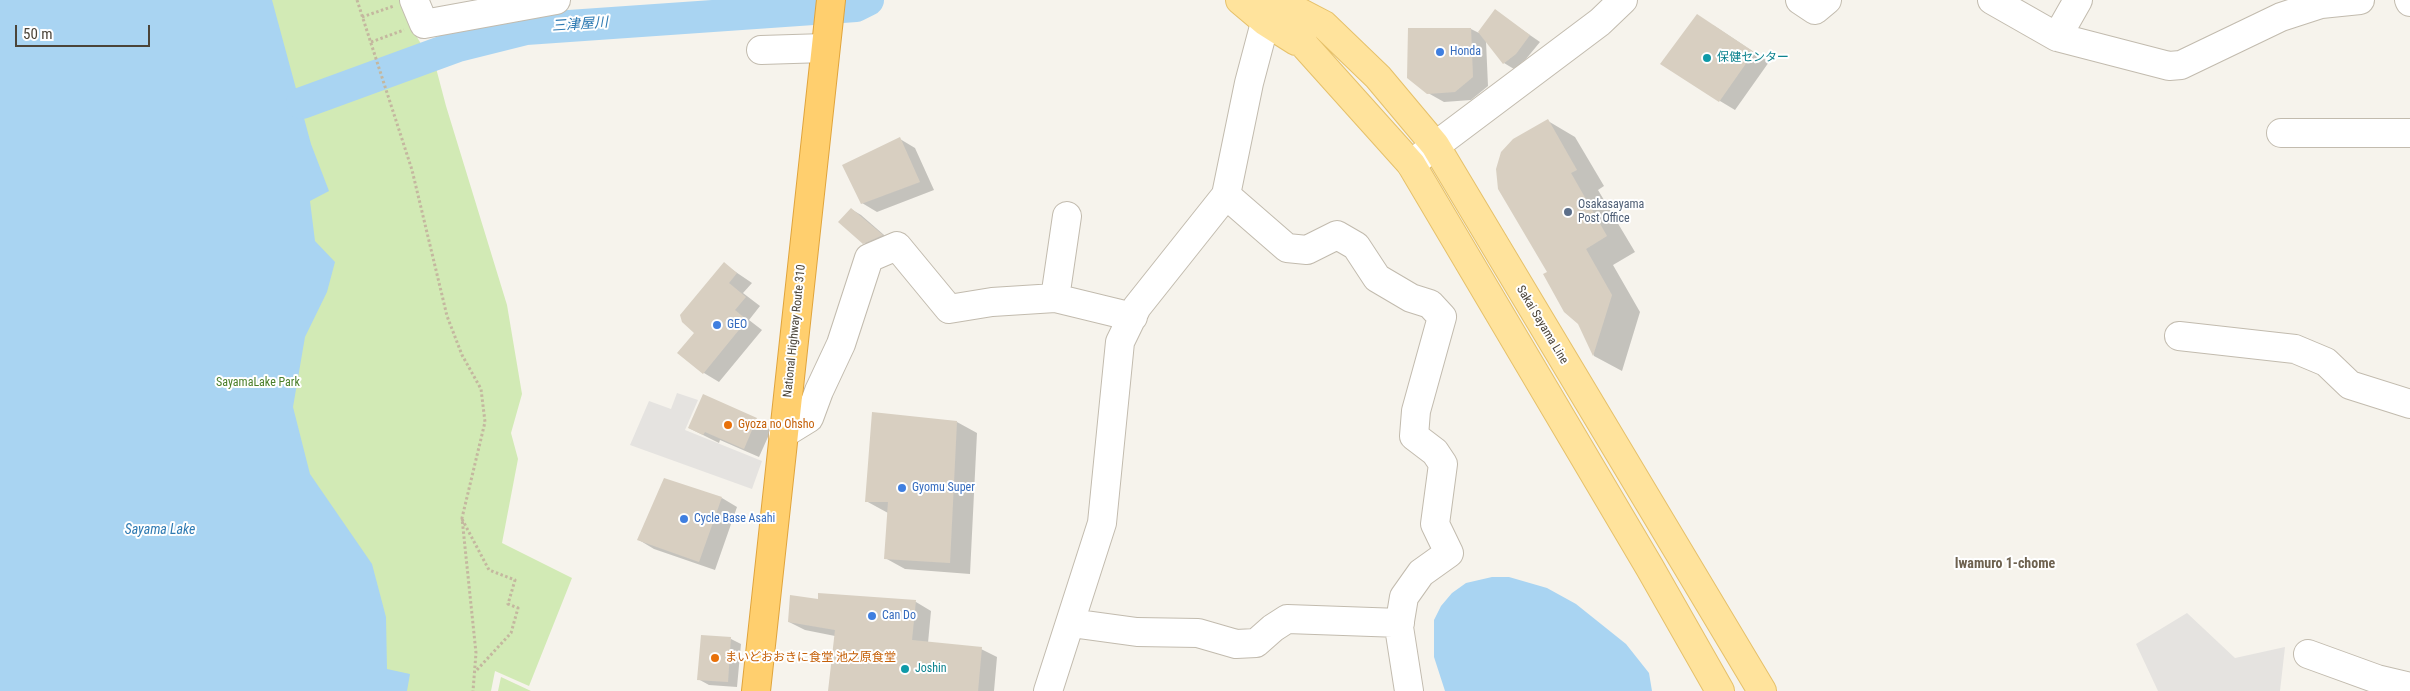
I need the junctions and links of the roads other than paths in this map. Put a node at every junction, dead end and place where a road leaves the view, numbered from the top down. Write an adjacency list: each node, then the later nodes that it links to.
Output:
1 (556, 0): 12 (street)
2 (831, 0): 15 (highway, National Highway Route 310)
3 (1240, 0): 11 (main road)
4 (1301, 0): 13 (main road)
5 (1623, 0): 19 (street)
6 (1800, 0): 7 (street)
7 (1827, 0)
8 (1992, 0): 14 (street)
9 (2078, 0): 14 (street)
10 (2360, 0): 14 (street)
11 (1272, 6): 13 (main road, Sakai Sayama Line); 20 (main road); 21 (street)
12 (412, 9)
13 (1324, 25): 19 (main road, Sakai Sayama Line)
14 (2057, 37)
15 (825, 48): 16 (street); 27 (highway, National Highway Route 310)
16 (761, 50)
17 (2410, 132): 18 (street)
18 (2281, 133)
19 (1435, 145): 20 (street); 36 (main road, Sakai Sayama Line)
20 (1411, 164): 35 (main road)
21 (1226, 195): 24 (street); 29 (street)
22 (1067, 216): 23 (street)
23 (1055, 298): 24 (street); 27 (street)
24 (1133, 317): 28 (street)
25 (2180, 336): 26 (street)
26 (2410, 404)
27 (784, 434): 32 (highway, National Highway Route 310)
28 (1071, 623): 29 (street); 33 (street)
29 (1400, 623): 34 (street)
30 (2308, 654): 31 (street)
31 (2410, 687)
32 (756, 691)
33 (1048, 691)
34 (1409, 691)
35 (1720, 691)
36 (1762, 691)

